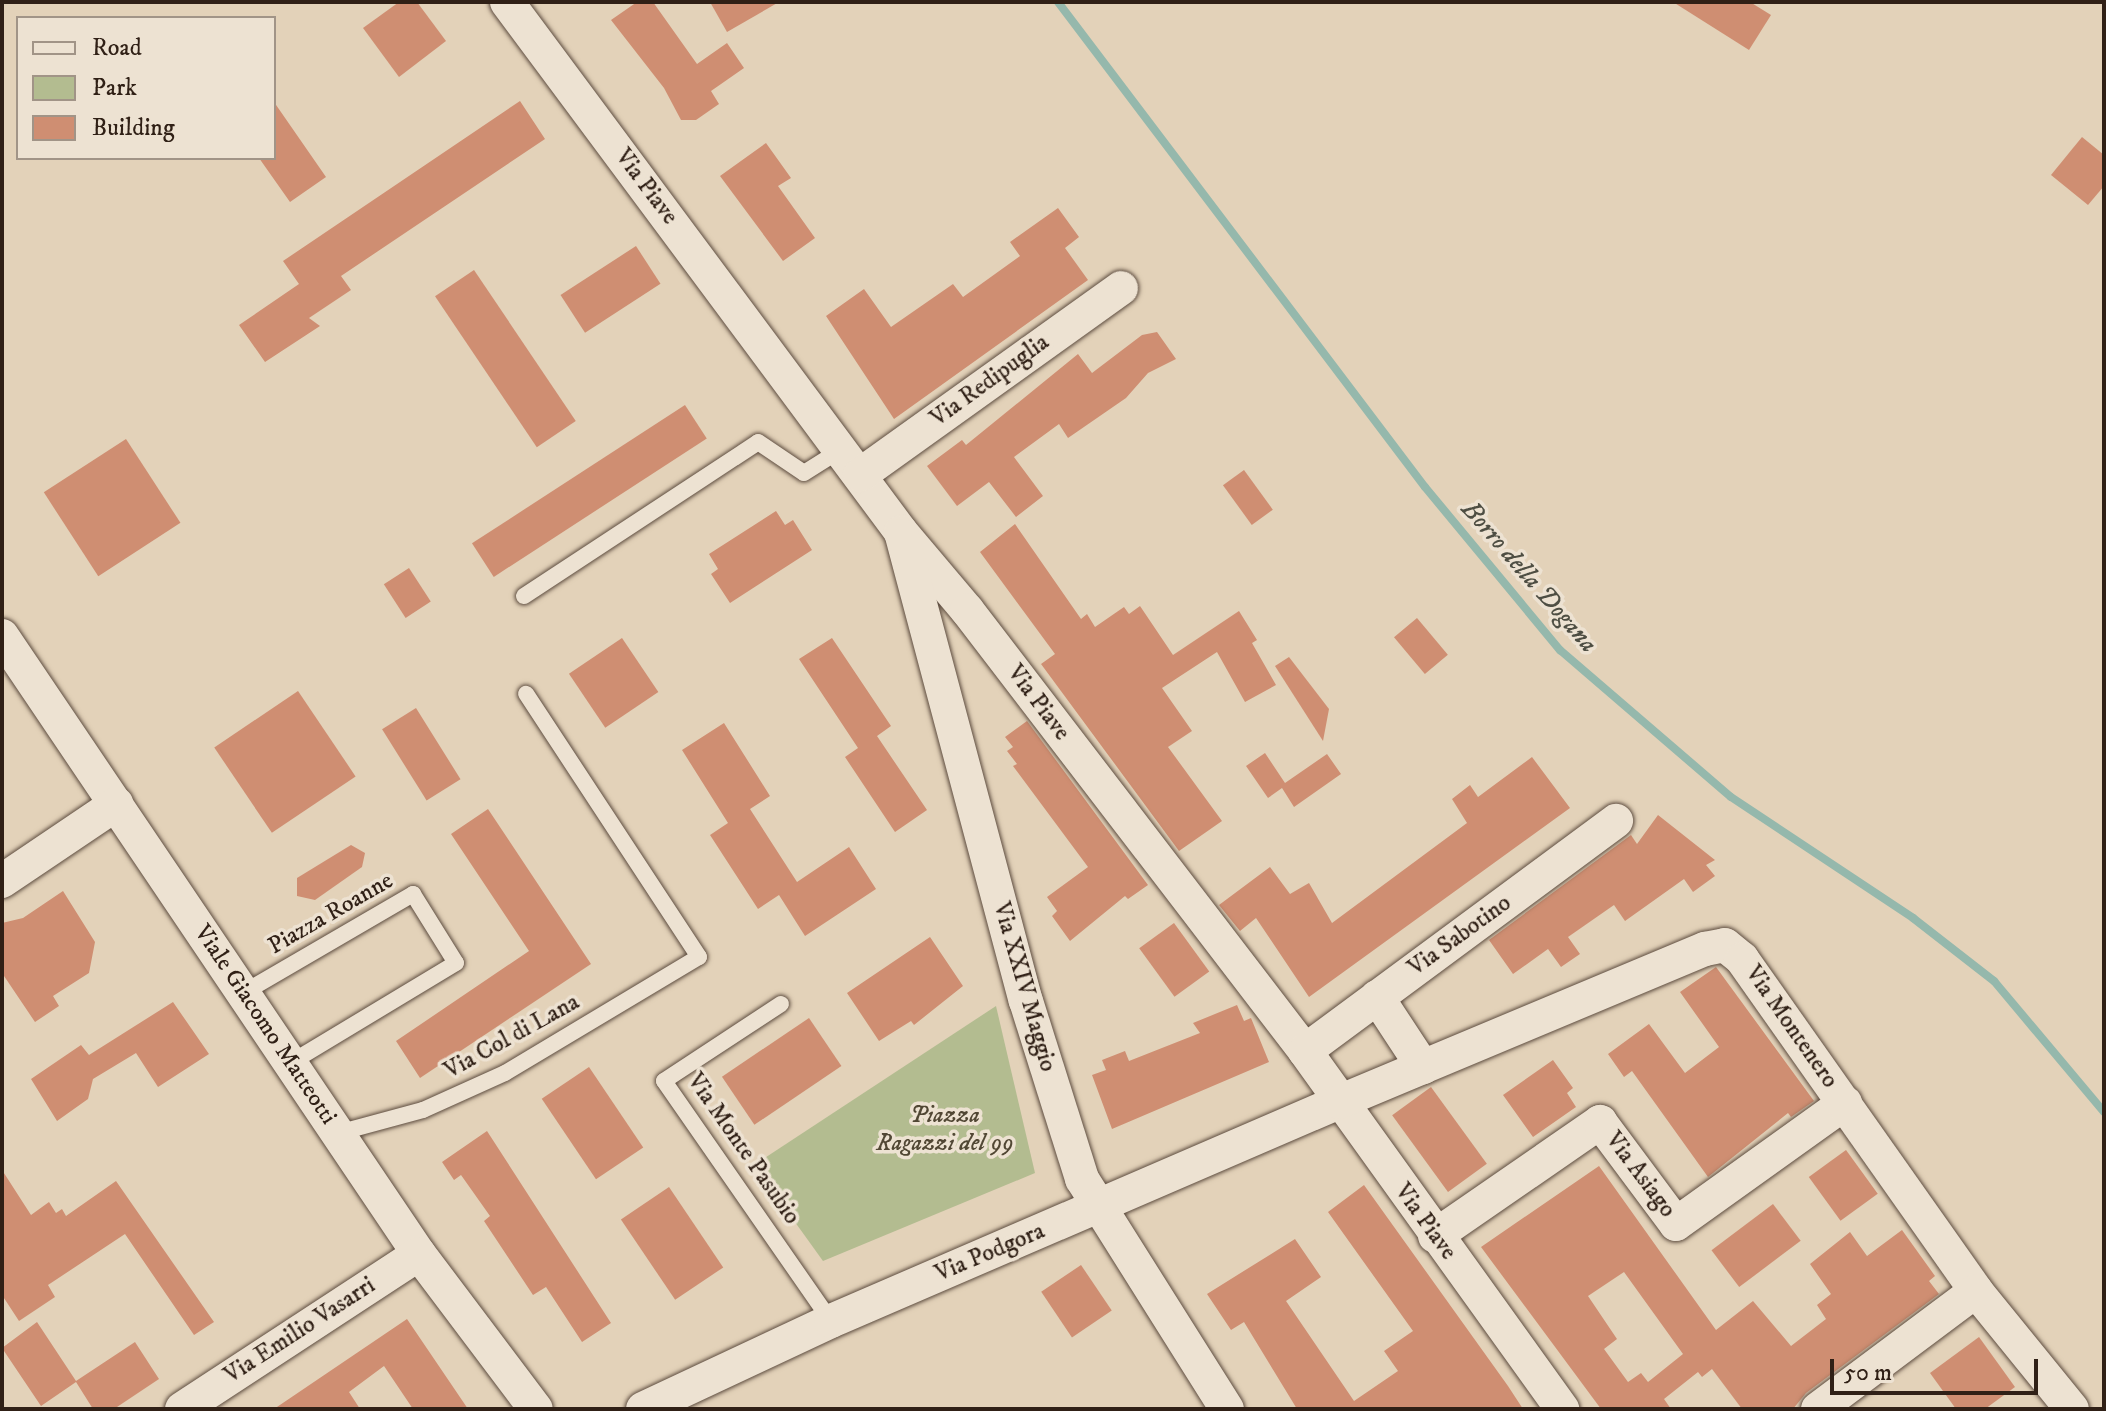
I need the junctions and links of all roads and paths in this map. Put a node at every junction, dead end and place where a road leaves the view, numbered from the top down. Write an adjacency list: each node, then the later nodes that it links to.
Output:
1 (507, 2): 3 (street, Via Piave)
2 (1121, 288): 3 (street, Via Redipuglia)
3 (851, 462): 4 (street, Via Piave); 5 (lane)
4 (901, 532): 14 (street, Via Piave); 20 (street, Via XXIV Maggio)
5 (524, 596)
6 (2, 636): 8 (street, Viale Giacomo Matteotti)
7 (526, 694): 19 (lane, Via Col di Lana)
8 (116, 804): 10 (street); 11 (street, Viale Giacomo Matteotti)
9 (1616, 821): 12 (street, Via Sabotino)
10 (2, 881)
11 (243, 993): 15 (street, Viale Giacomo Matteotti); 15 (lane, Piazza Roanne)
12 (1377, 997): 14 (street, Via Sabotino); 16 (street)
13 (781, 1004): 24 (lane, Via Monte Pasubio)
14 (1305, 1051): 17 (street, Via Piave)
15 (290, 1063): 19 (street, Viale Giacomo Matteotti)
16 (1423, 1067): 17 (street, Via Montenero); 18 (street, Via Montenero)
17 (1339, 1102): 20 (street, Via Podgora); 21 (street, Via Piave)
18 (1845, 1103): 21 (street, Via Asiago); 23 (street, Via Montenero)
19 (338, 1133): 22 (street, Viale Giacomo Matteotti)
20 (1101, 1207): 24 (street, Via Podgora); 28 (street, Via XXIV Maggio)
21 (1435, 1236): 29 (street, Via Piave)
22 (419, 1254): 25 (street, Via Emilio Vasarri); 26 (street, Viale Giacomo Matteotti)
23 (1976, 1291): 30 (street); 31 (street, Via Montenero)
24 (831, 1321): 27 (street, Via Podgora)
25 (182, 1409)
26 (536, 1409)
27 (643, 1409)
28 (1227, 1409)
29 (1562, 1409)
30 (1818, 1409)
31 (2072, 1409)

